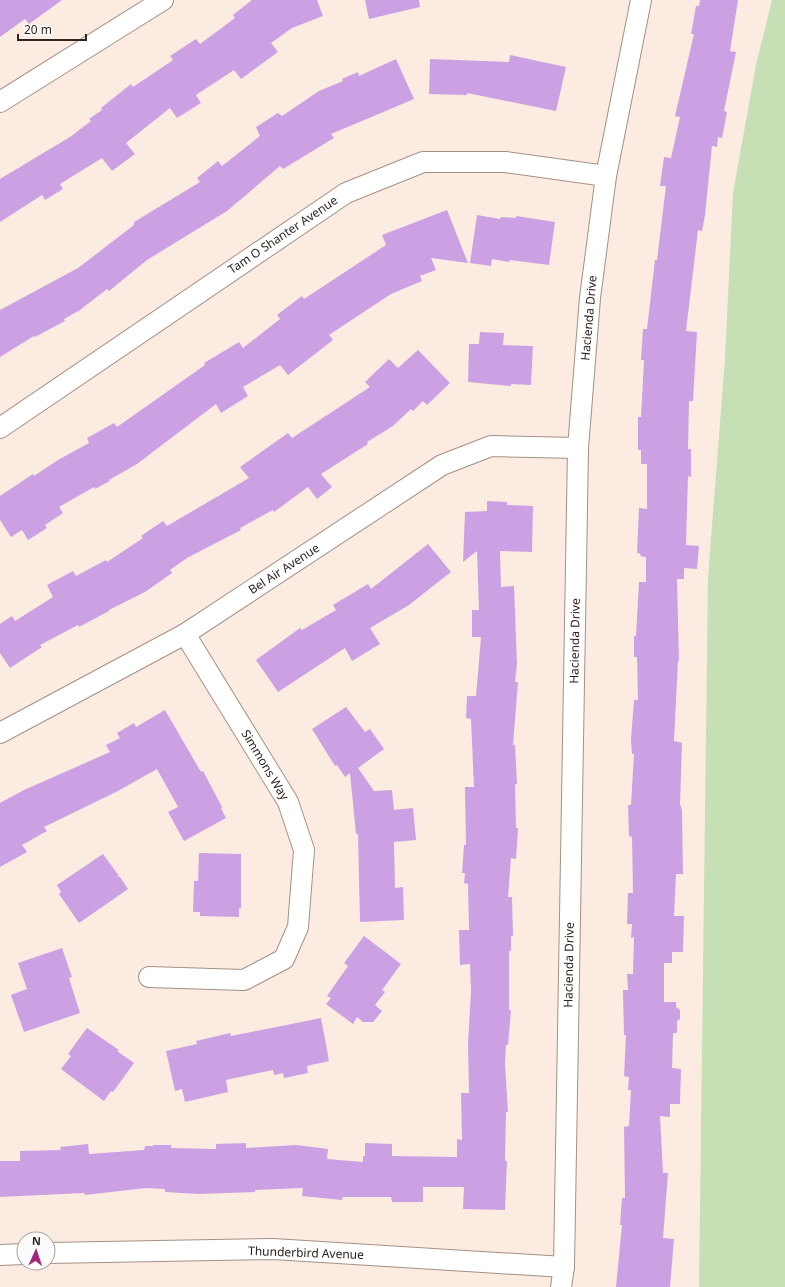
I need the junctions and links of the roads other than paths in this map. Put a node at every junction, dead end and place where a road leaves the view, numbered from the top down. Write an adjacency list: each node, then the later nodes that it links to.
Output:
1 (163, 0): 3 (street)
2 (641, 0): 4 (street, Hacienda Drive)
3 (0, 102)
4 (606, 176): 5 (street, Tam O Shanter Avenue); 6 (street, Hacienda Drive)
5 (0, 428)
6 (578, 448): 7 (street, Bel Air Avenue); 13 (street, Hacienda Drive)
7 (184, 634): 8 (street, Bel Air Avenue); 9 (street, Simmons Way)
8 (0, 733)
9 (149, 977)
10 (56, 1253): 13 (street, Thunderbird Avenue)
11 (16, 1254): 12 (street)
12 (0, 1255)
13 (564, 1267): 14 (street, Hacienda Drive)
14 (561, 1287)

